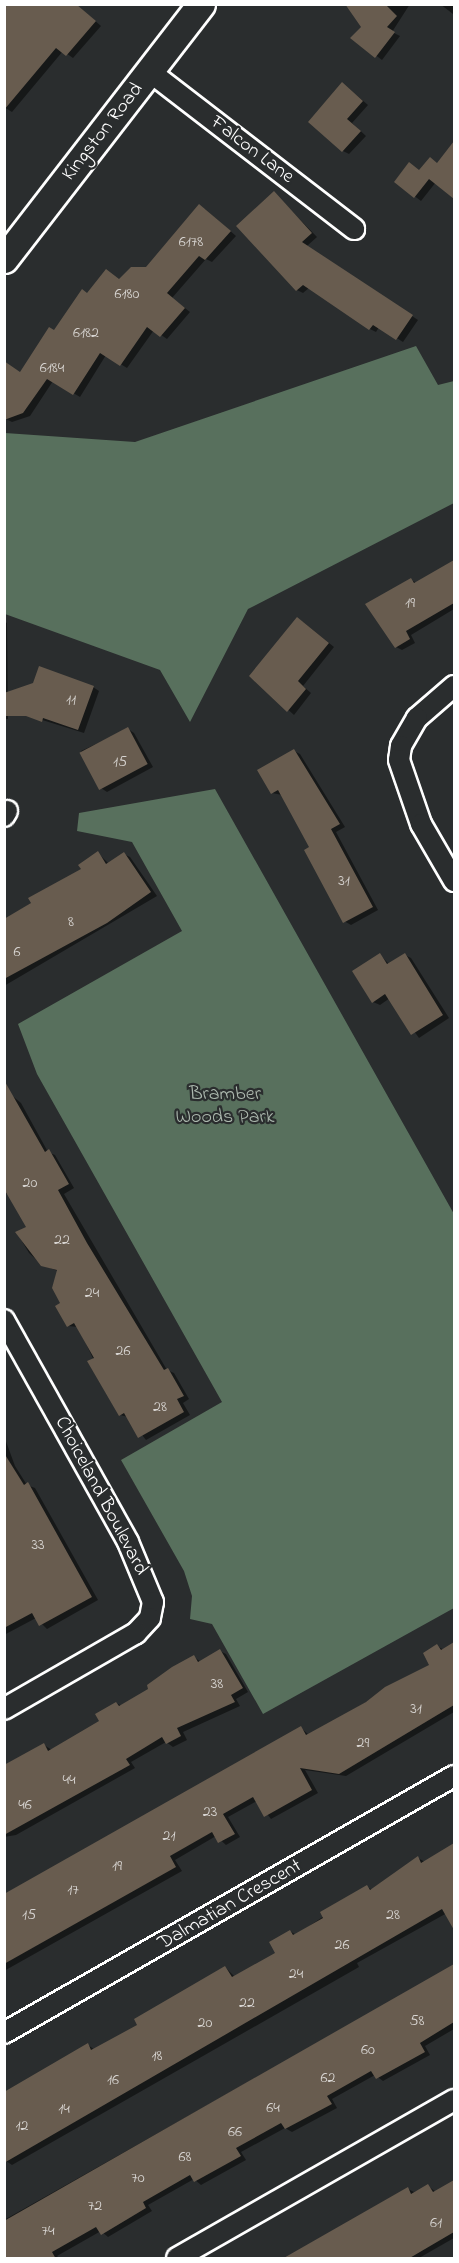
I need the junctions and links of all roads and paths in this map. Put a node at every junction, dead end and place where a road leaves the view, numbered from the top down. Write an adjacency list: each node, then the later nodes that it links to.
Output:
1 (201, 4): 2 (street, Kingston Road)
2 (149, 71): 3 (street, Falcon Lane); 4 (street, Kingston Road)
3 (354, 229)
4 (4, 259)
5 (454, 686): 6 (street)
6 (454, 881)
7 (4, 1320): 8 (street, Choiceland Boulevard)
8 (4, 1709)
9 (454, 1776): 10 (street, Dalmatian Crescent)
10 (4, 2033)
11 (454, 2100): 12 (street)
12 (177, 2259)

